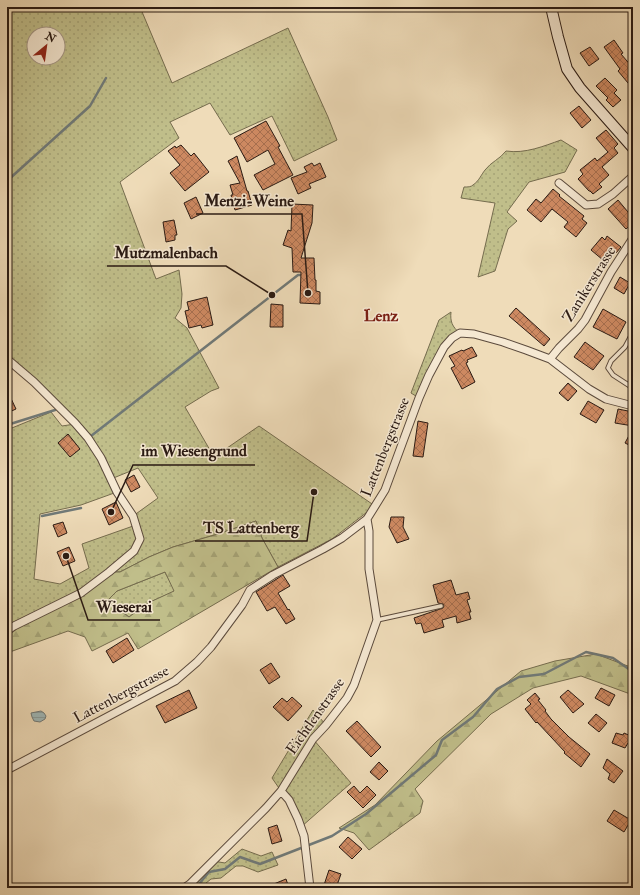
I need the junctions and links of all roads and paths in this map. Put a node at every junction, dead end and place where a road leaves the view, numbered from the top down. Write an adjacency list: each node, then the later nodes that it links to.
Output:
1 (551, 7): 2 (street)
2 (633, 148)
3 (633, 176): 4 (street)
4 (559, 183)
5 (633, 238): 8 (street, Zanikerstrasse)
6 (633, 332): 9 (lane)
7 (7, 359): 14 (street)
8 (550, 359): 10 (street); 11 (street, Lattenbergstrasse)
9 (633, 388)
10 (633, 406)
11 (367, 519): 13 (street, Eichtlenstrasse); 15 (street, Lattenbergstrasse)
12 (441, 606): 13 (lane)
13 (377, 620): 16 (street, Eichtlenstrasse)
14 (7, 631)
15 (7, 770)
16 (281, 791): 17 (street, Eichtlenstrasse); 18 (street)
17 (184, 888)
18 (310, 888)

